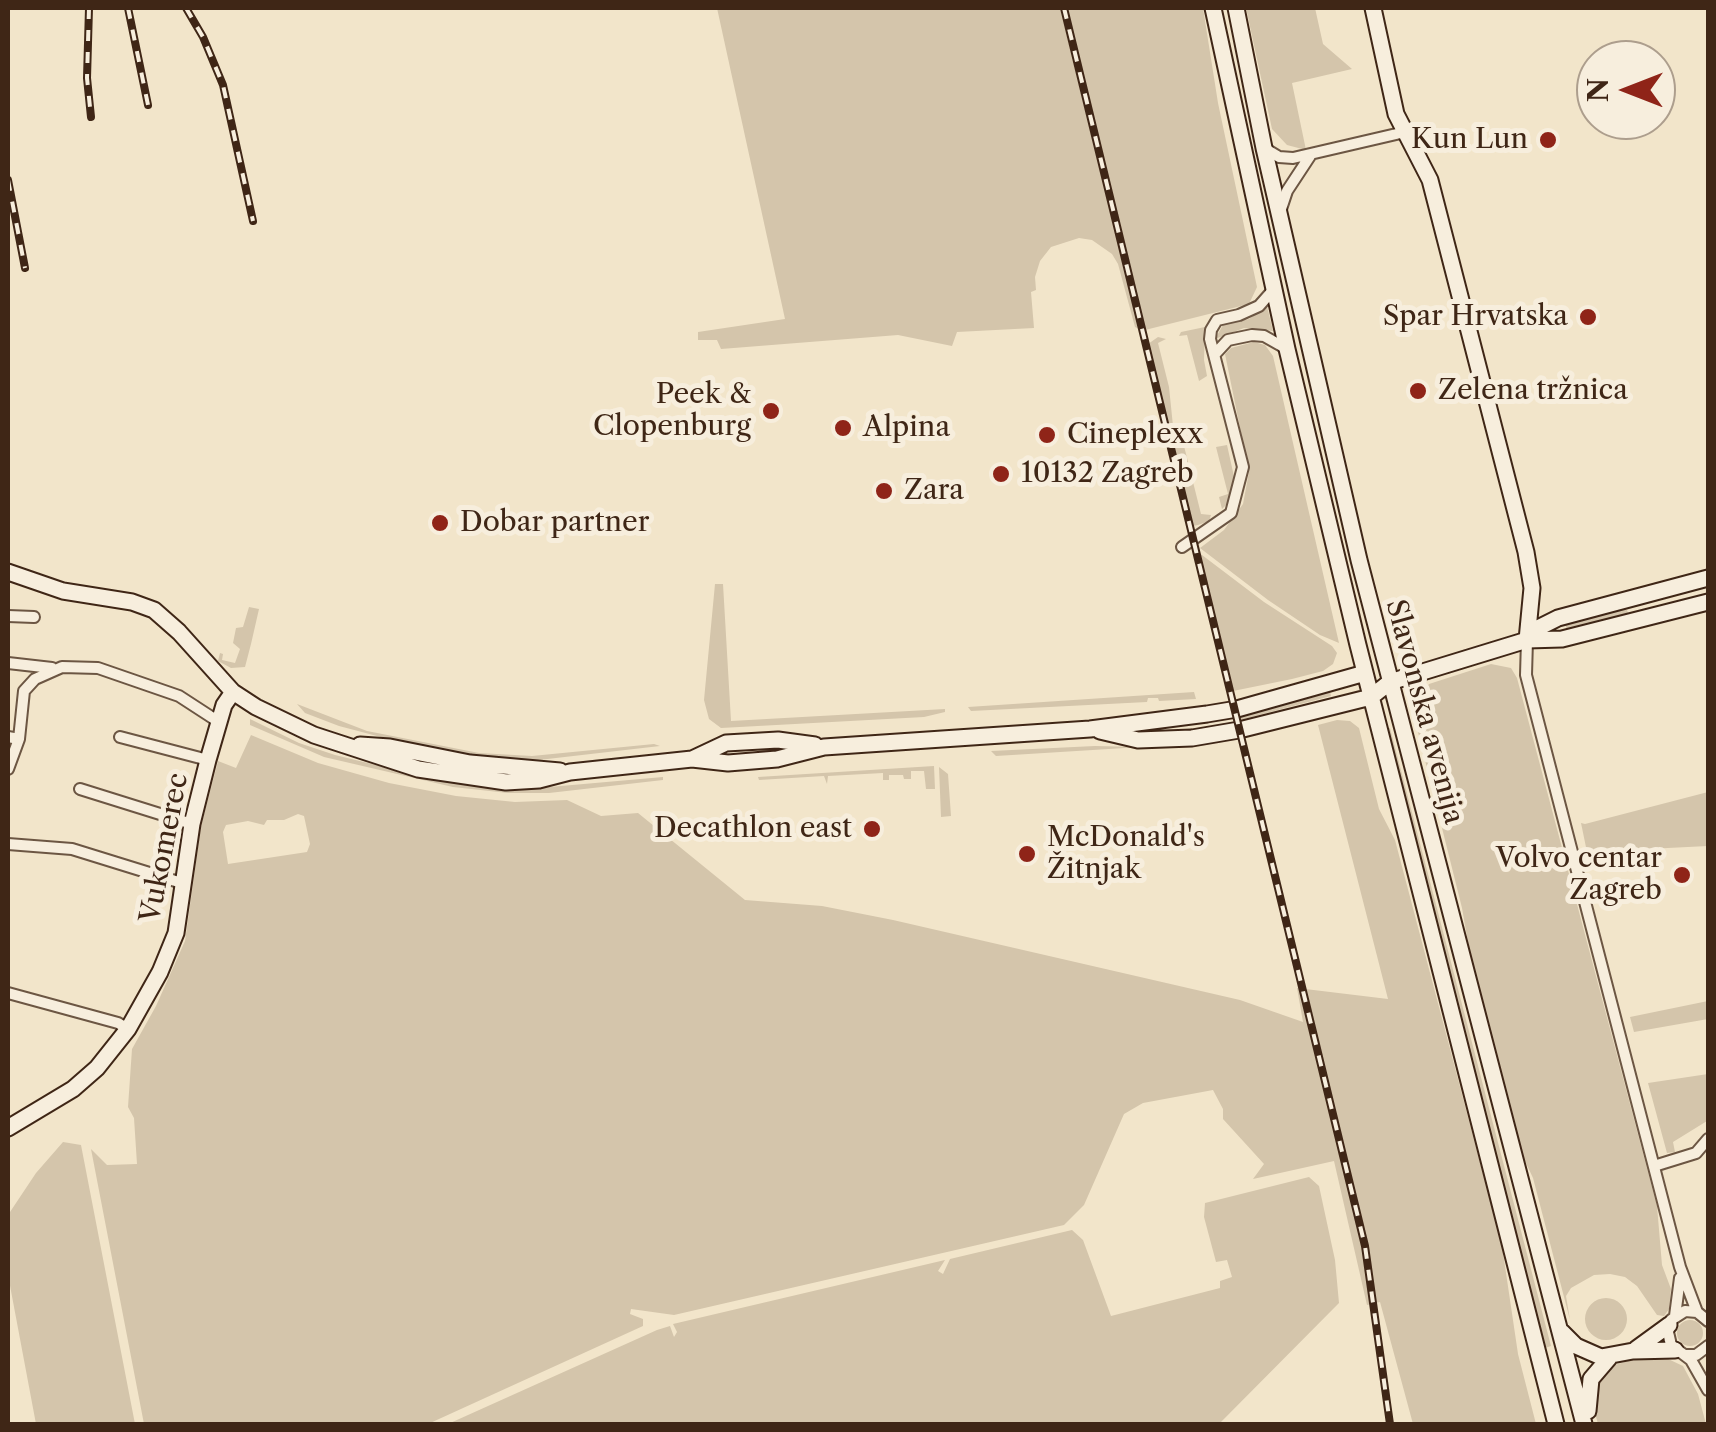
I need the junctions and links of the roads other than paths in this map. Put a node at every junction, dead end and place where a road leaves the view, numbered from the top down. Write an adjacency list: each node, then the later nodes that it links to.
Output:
1 (1214, 8): 8 (street, Slavonska avenija)
2 (1236, 8): 5 (street, Slavonska avenija)
3 (1372, 8): 4 (street)
4 (1405, 132): 6 (street); 14 (street)
5 (1264, 148): 6 (street); 7 (street, Slavonska avenija)
6 (1310, 156): 7 (street)
7 (1279, 214): 23 (street, Slavonska avenija)
8 (1274, 289): 9 (street, Slavonska avenija); 10 (street)
9 (1287, 349): 10 (street); 22 (street, Slavonska avenija)
10 (1215, 354): 11 (street)
11 (1182, 547)
12 (8, 572): 24 (street)
13 (1708, 578): 18 (street)
14 (1532, 600): 18 (street); 19 (street)
15 (1708, 602): 19 (street)
16 (8, 616): 17 (street)
17 (34, 617)
18 (1558, 618): 19 (street)
19 (1527, 640): 23 (street); 40 (street)
20 (8, 663): 21 (street)
21 (53, 668): 26 (street); 29 (street)
22 (1365, 673): 23 (street); 25 (street, Slavonska avenija); 27 (street)
23 (1390, 682): 25 (street); 44 (street, Slavonska avenija)
24 (233, 692): 26 (street, Vukomerec); 27 (street)
25 (1370, 697): 27 (street); 51 (street, Slavonska avenija)
26 (218, 722): 30 (street, Vukomerec)
27 (1090, 729)
28 (120, 737): 30 (street)
29 (13, 738): 31 (street)
30 (208, 760): 33 (street, Vukomerec)
31 (8, 770)
32 (80, 789): 33 (street)
33 (192, 824): 35 (street, Vukomerec)
34 (8, 844): 35 (street)
35 (185, 884): 37 (street, Vukomerec)
36 (8, 993): 37 (street)
37 (128, 1029): 38 (street, Vukomerec)
38 (8, 1128)
39 (1708, 1139): 40 (street)
40 (1654, 1166): 41 (street)
41 (1680, 1267): 42 (street); 43 (street)
42 (1705, 1316): 43 (street)
43 (1672, 1321): 46 (street); 47 (street)
44 (1560, 1328): 48 (street); 52 (street, Slavonska avenija)
45 (1708, 1346): 47 (street); 49 (street)
46 (1634, 1351): 47 (street); 48 (street)
47 (1680, 1352): 50 (street)
48 (1609, 1358): 52 (street)
49 (1708, 1366)
50 (1708, 1390)
51 (1556, 1424)
52 (1587, 1424)

